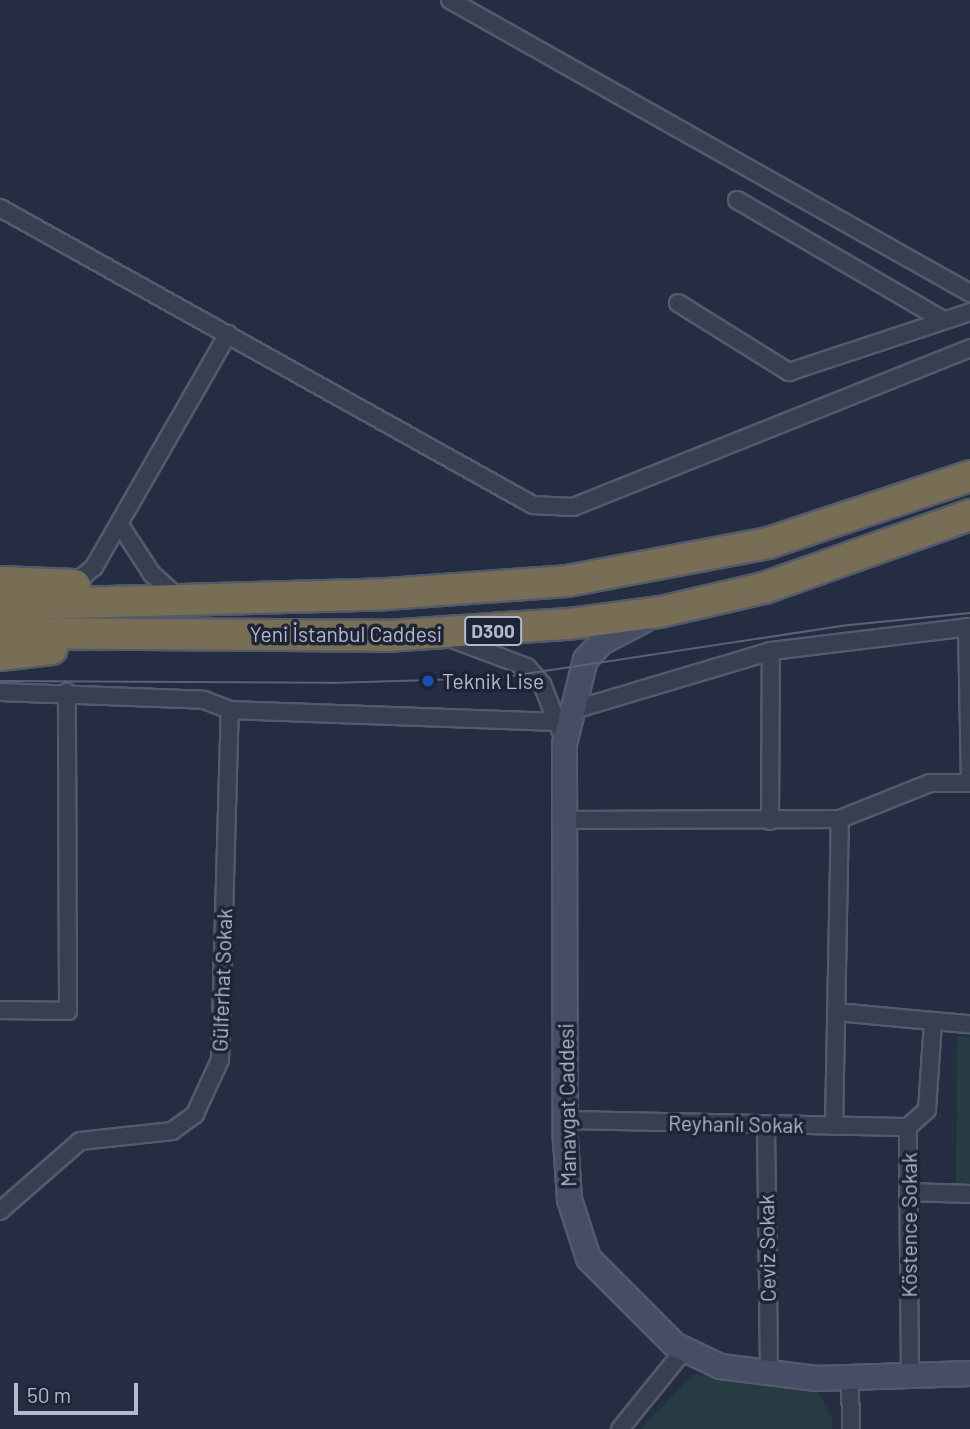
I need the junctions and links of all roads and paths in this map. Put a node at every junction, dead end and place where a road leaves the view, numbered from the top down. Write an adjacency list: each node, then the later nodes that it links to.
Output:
1 (450, 0): 4 (street)
2 (737, 200): 7 (street)
3 (0, 208): 8 (street)
4 (970, 293)
5 (678, 303): 7 (street)
6 (970, 312): 7 (street)
7 (943, 320)
8 (228, 334): 9 (street); 12 (street)
9 (970, 348)
10 (969, 476): 16 (highway, Yeni İstanbul Caddesi / D300)
11 (970, 515): 18 (highway, Yeni İstanbul Caddesi / D300)
12 (120, 525): 14 (street); 15 (street)
13 (0, 582): 14 (highway)
14 (62, 585): 15 (highway)
15 (172, 592): 16 (highway)
16 (211, 600): 17 (highway, Yeni İstanbul Caddesi / D300)
17 (0, 605)
18 (660, 612): 22 (highway, Yeni İstanbul Caddesi / D300); 28 (street, Manavgat Caddesi)
19 (968, 627): 23 (street); 29 (street)
20 (0, 633): 21 (highway, Yeni İstanbul Caddesi / D300)
21 (129, 633): 22 (highway, Yeni İstanbul Caddesi / D300); 24 (highway)
22 (440, 635): 28 (street)
23 (771, 651): 28 (street); 32 (street)
24 (0, 655)
25 (0, 692): 26 (street)
26 (67, 692): 27 (street); 33 (street)
27 (237, 710): 28 (street); 43 (street, Gülferhat Sokak)
28 (564, 725): 31 (street, Manavgat Caddesi)
29 (970, 783): 30 (street)
30 (840, 819): 32 (street); 34 (street)
31 (565, 820): 32 (street); 37 (street, Manavgat Caddesi)
32 (770, 821)
33 (0, 1010)
34 (836, 1012): 35 (street); 39 (street)
35 (933, 1021): 36 (street); 40 (street, Köstence Sokak)
36 (970, 1024)
37 (565, 1120): 38 (street, Reyhanlı Sokak); 44 (street, Manavgat Caddesi)
38 (766, 1124): 39 (street, Reyhanlı Sokak); 45 (street, Ceviz Sokak)
39 (834, 1126): 40 (street, Reyhanlı Sokak)
40 (908, 1127): 41 (street, Köstence Sokak)
41 (908, 1192): 42 (street); 47 (street, Köstence Sokak)
42 (970, 1194)
43 (0, 1211)
44 (685, 1349): 45 (street, Manavgat Caddesi); 49 (street)
45 (769, 1372): 48 (street, Manavgat Caddesi)
46 (970, 1373): 47 (street, Manavgat Caddesi)
47 (910, 1375): 48 (street, Manavgat Caddesi)
48 (850, 1377): 50 (street)
49 (620, 1429)
50 (851, 1429)

